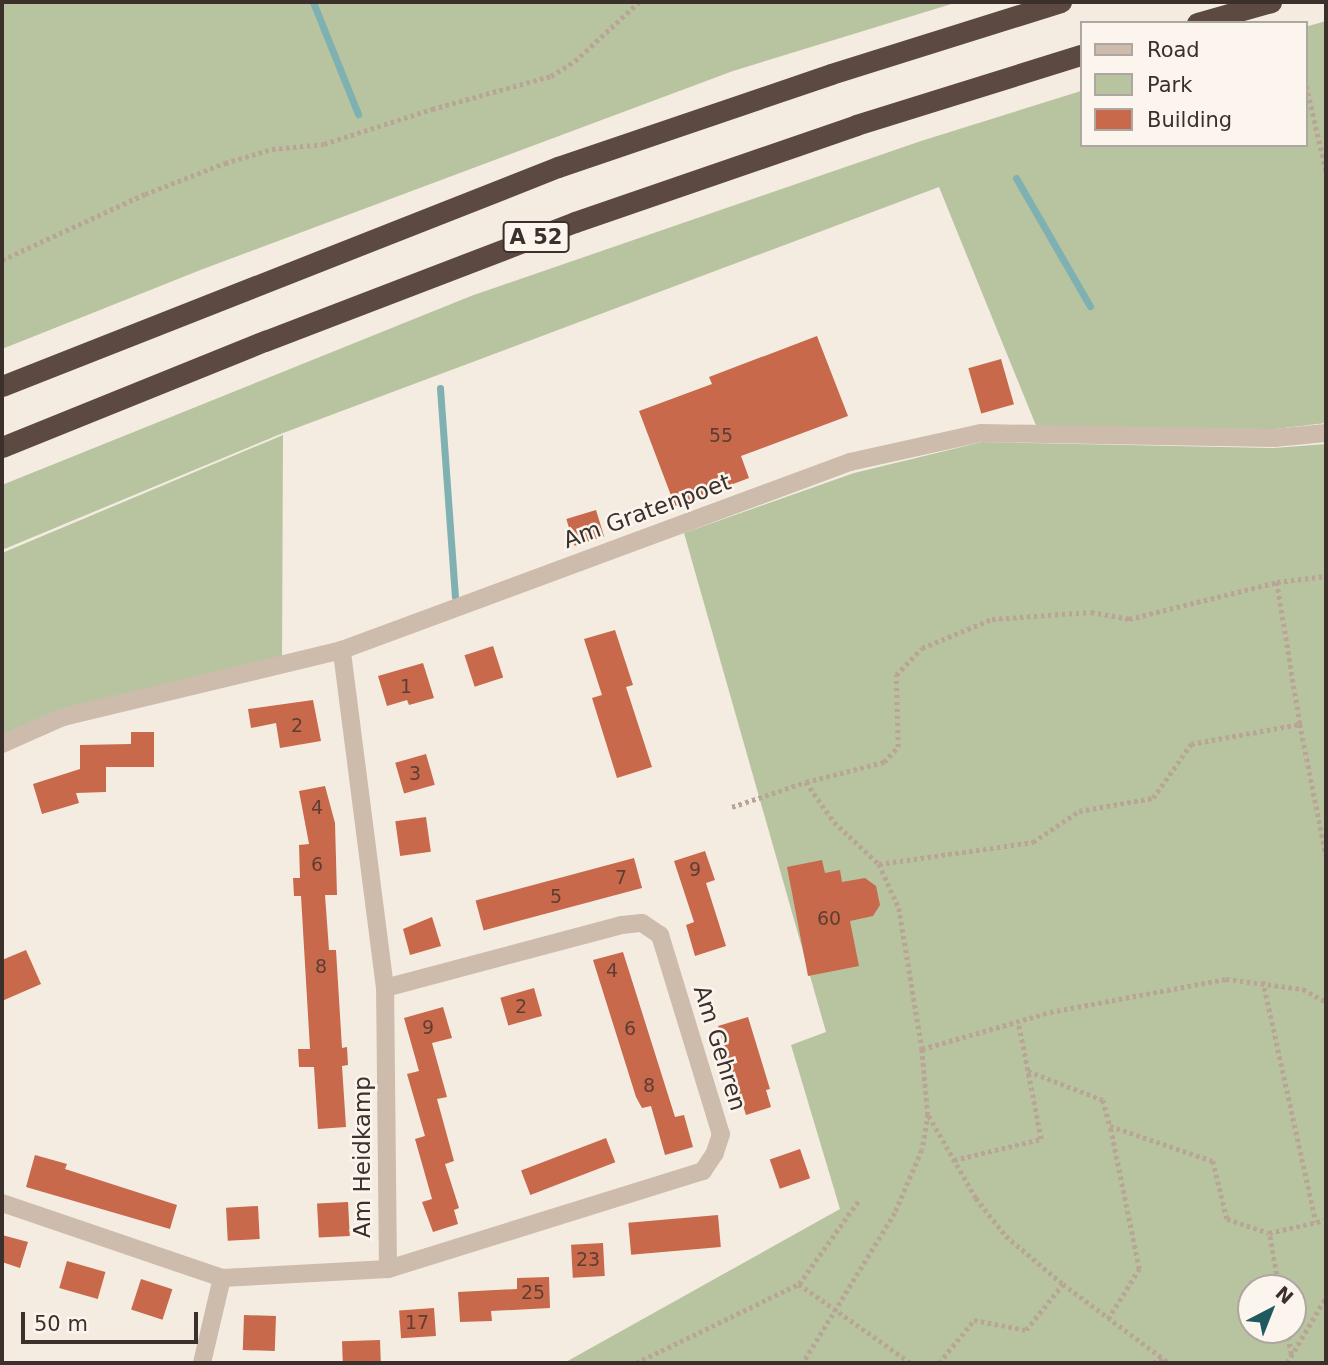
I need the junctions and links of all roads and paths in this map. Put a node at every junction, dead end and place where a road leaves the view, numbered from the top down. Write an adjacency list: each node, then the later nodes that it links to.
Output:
1 (639, 2): 8 (path)
2 (1061, 2): 9 (highway, A 52)
3 (1271, 2): 4 (highway)
4 (1203, 21)
5 (1080, 55): 11 (highway, A 52)
6 (1307, 88): 7 (path)
7 (1326, 171)
8 (2, 260)
9 (2, 386)
10 (1326, 433): 14 (street, Am Gratenpoet)
11 (2, 447)
12 (1326, 576): 13 (path)
13 (1277, 582): 15 (path); 17 (path)
14 (342, 650): 16 (street, Am Gratenpoet); 22 (street, Am Heidkamp)
15 (1300, 724): 19 (path); 20 (path)
16 (2, 744)
17 (806, 782): 18 (path); 20 (path)
18 (732, 807)
19 (1326, 855)
20 (879, 864): 25 (path)
21 (1264, 981): 23 (path); 24 (path); 33 (path)
22 (385, 988): 35 (street, Am Heidkamp); 35 (street, Am Gehren)
23 (1326, 1002)
24 (1018, 1022): 25 (path); 26 (path)
25 (922, 1049): 27 (path)
26 (1028, 1071): 28 (path); 29 (path)
27 (928, 1114): 29 (path); 41 (path)
28 (1110, 1126): 34 (path); 42 (path)
29 (953, 1160): 39 (path)
30 (859, 1200): 38 (path)
31 (2, 1203): 37 (street, Am Heidkamp)
32 (1326, 1220): 33 (path)
33 (1316, 1222): 34 (path)
34 (1269, 1233): 36 (path)
35 (388, 1269): 37 (street, Am Heidkamp)
36 (1276, 1274)
37 (222, 1278): 46 (street)
38 (799, 1284): 41 (path); 47 (path)
39 (1063, 1284): 42 (path); 50 (path)
40 (1326, 1297): 44 (path)
41 (835, 1312): 48 (path); 49 (path)
42 (1108, 1319): 45 (path)
43 (1290, 1344): 44 (path)
44 (1292, 1356): 53 (path)
45 (1163, 1358): 51 (path); 52 (path)
46 (202, 1363)
47 (636, 1363)
48 (803, 1363)
49 (911, 1363)
50 (939, 1363)
51 (1153, 1363)
52 (1169, 1363)
53 (1287, 1363)

